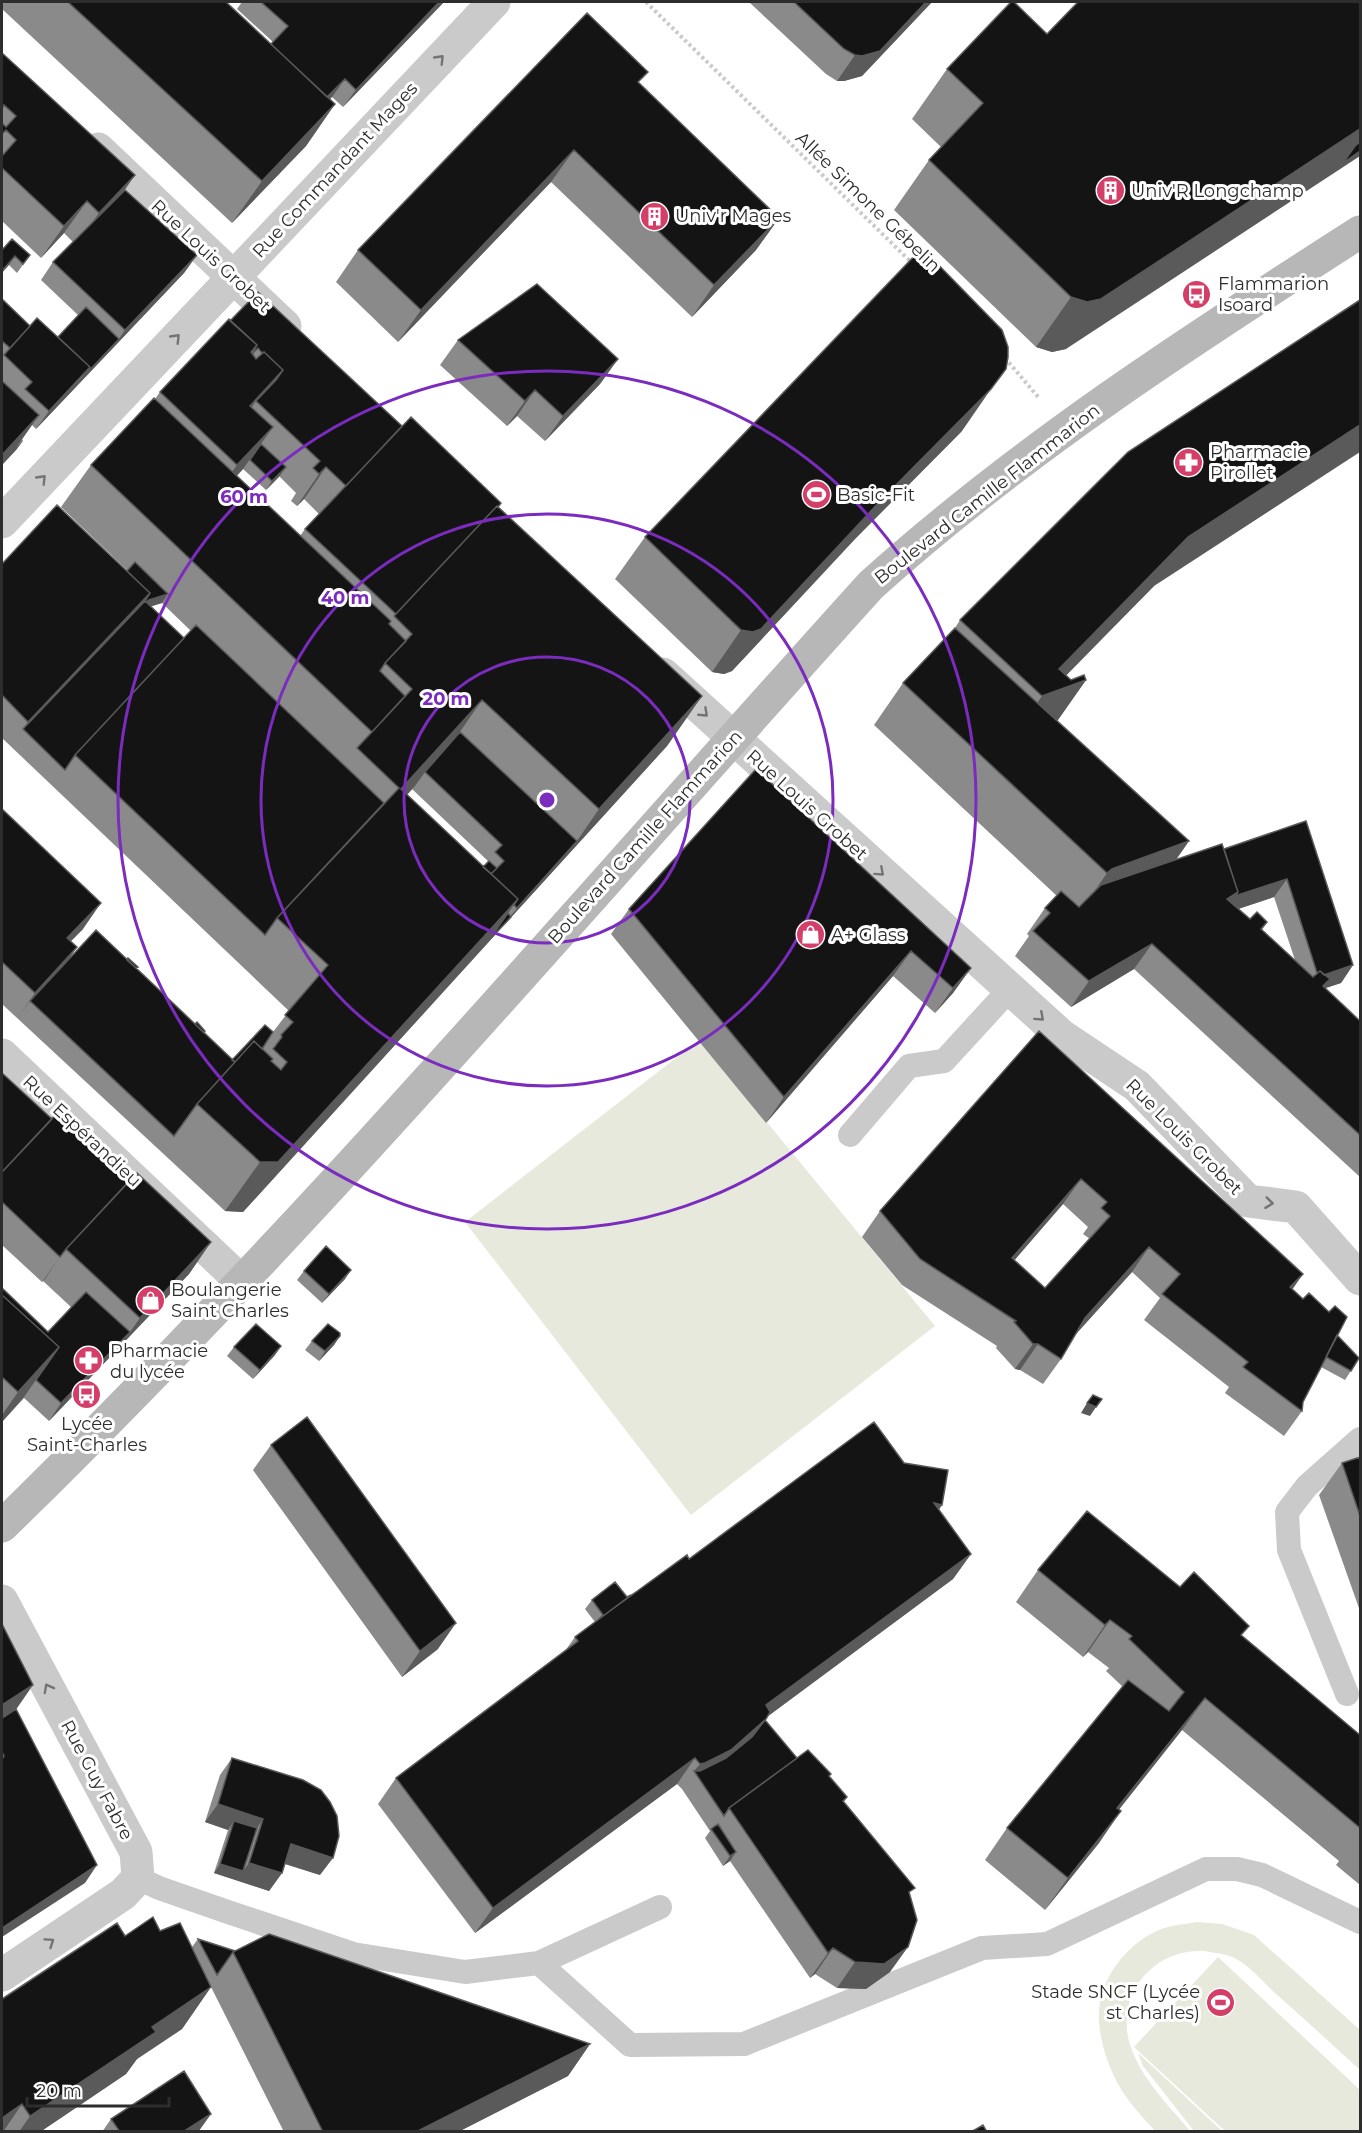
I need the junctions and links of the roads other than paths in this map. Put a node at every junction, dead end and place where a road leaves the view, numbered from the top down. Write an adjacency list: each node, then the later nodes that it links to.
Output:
1 (494, 2): 4 (street, Rue Commandant Mages, one-way to 1)
2 (76, 129): 4 (street, Rue Louis Grobet)
3 (1360, 232): 8 (street, Boulevard Camille Flammarion)
4 (233, 278): 5 (street, Rue Louis Grobet); 6 (street, Rue Commandant Mages, one-way to 4)
5 (303, 343)
6 (2, 522)
7 (641, 654): 8 (street, Rue Louis Grobet, one-way to 8)
8 (733, 740): 9 (street, Rue Louis Grobet, one-way to 9); 13 (street, Boulevard Camille Flammarion)
9 (1010, 989): 11 (lane); 12 (street, Rue Louis Grobet, one-way to 12)
10 (2, 1055): 13 (street, Rue Espérandieu)
11 (850, 1135)
12 (1360, 1279)
13 (242, 1282): 15 (street, Boulevard Camille Flammarion)
14 (1360, 1439): 17 (lane)
15 (2, 1526)
16 (2, 1601): 18 (street, Rue Guy Fabre, one-way to 16)
17 (1347, 1694)
18 (138, 1878): 21 (lane); 22 (street, one-way to 18)
19 (660, 1907): 21 (lane)
20 (1360, 1922): 21 (lane)
21 (539, 1963)
22 (2, 1975)

